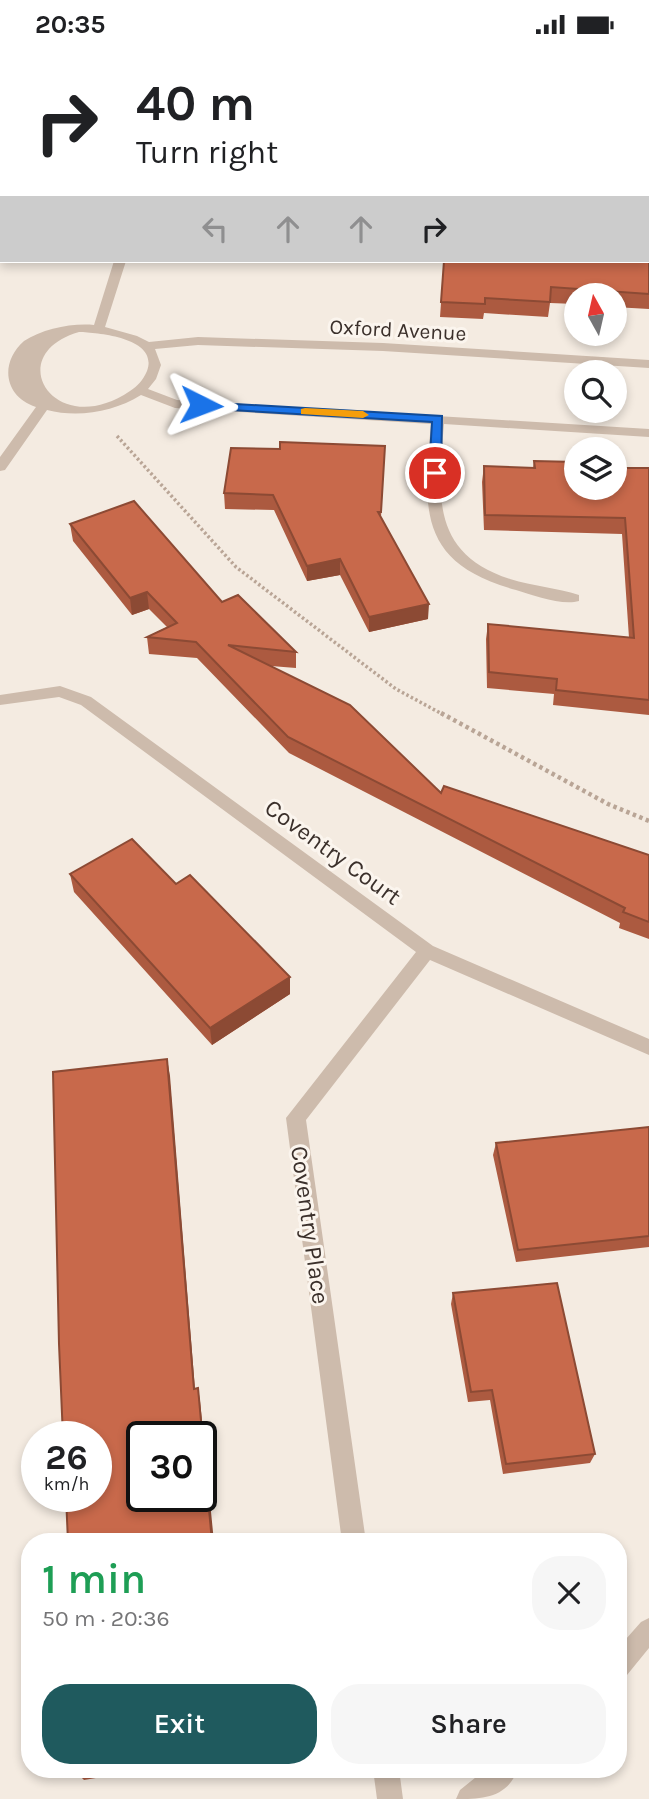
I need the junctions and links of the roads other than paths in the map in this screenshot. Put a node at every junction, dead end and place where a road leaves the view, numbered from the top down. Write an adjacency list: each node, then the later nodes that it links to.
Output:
1 (119, 263): 2 (street)
2 (99, 328): 3 (street); 5 (street)
3 (146, 346): 4 (street, Oxford Avenue); 6 (street)
4 (649, 364)
5 (5, 379): 7 (street)
6 (139, 390): 7 (street); 8 (street)
7 (43, 406): 10 (street)
8 (438, 419): 9 (street); 11 (street)
9 (649, 433)
10 (0, 467)
11 (574, 598)
12 (0, 700): 13 (street, Coventry Court)
13 (427, 951): 14 (street, Coventry Court); 15 (street, Coventry Place)
14 (649, 1047)
15 (353, 1533)
16 (649, 1630): 17 (street)
17 (627, 1656)
18 (387, 1778): 20 (street)
19 (495, 1778): 21 (street)
20 (390, 1799)
21 (469, 1799)

